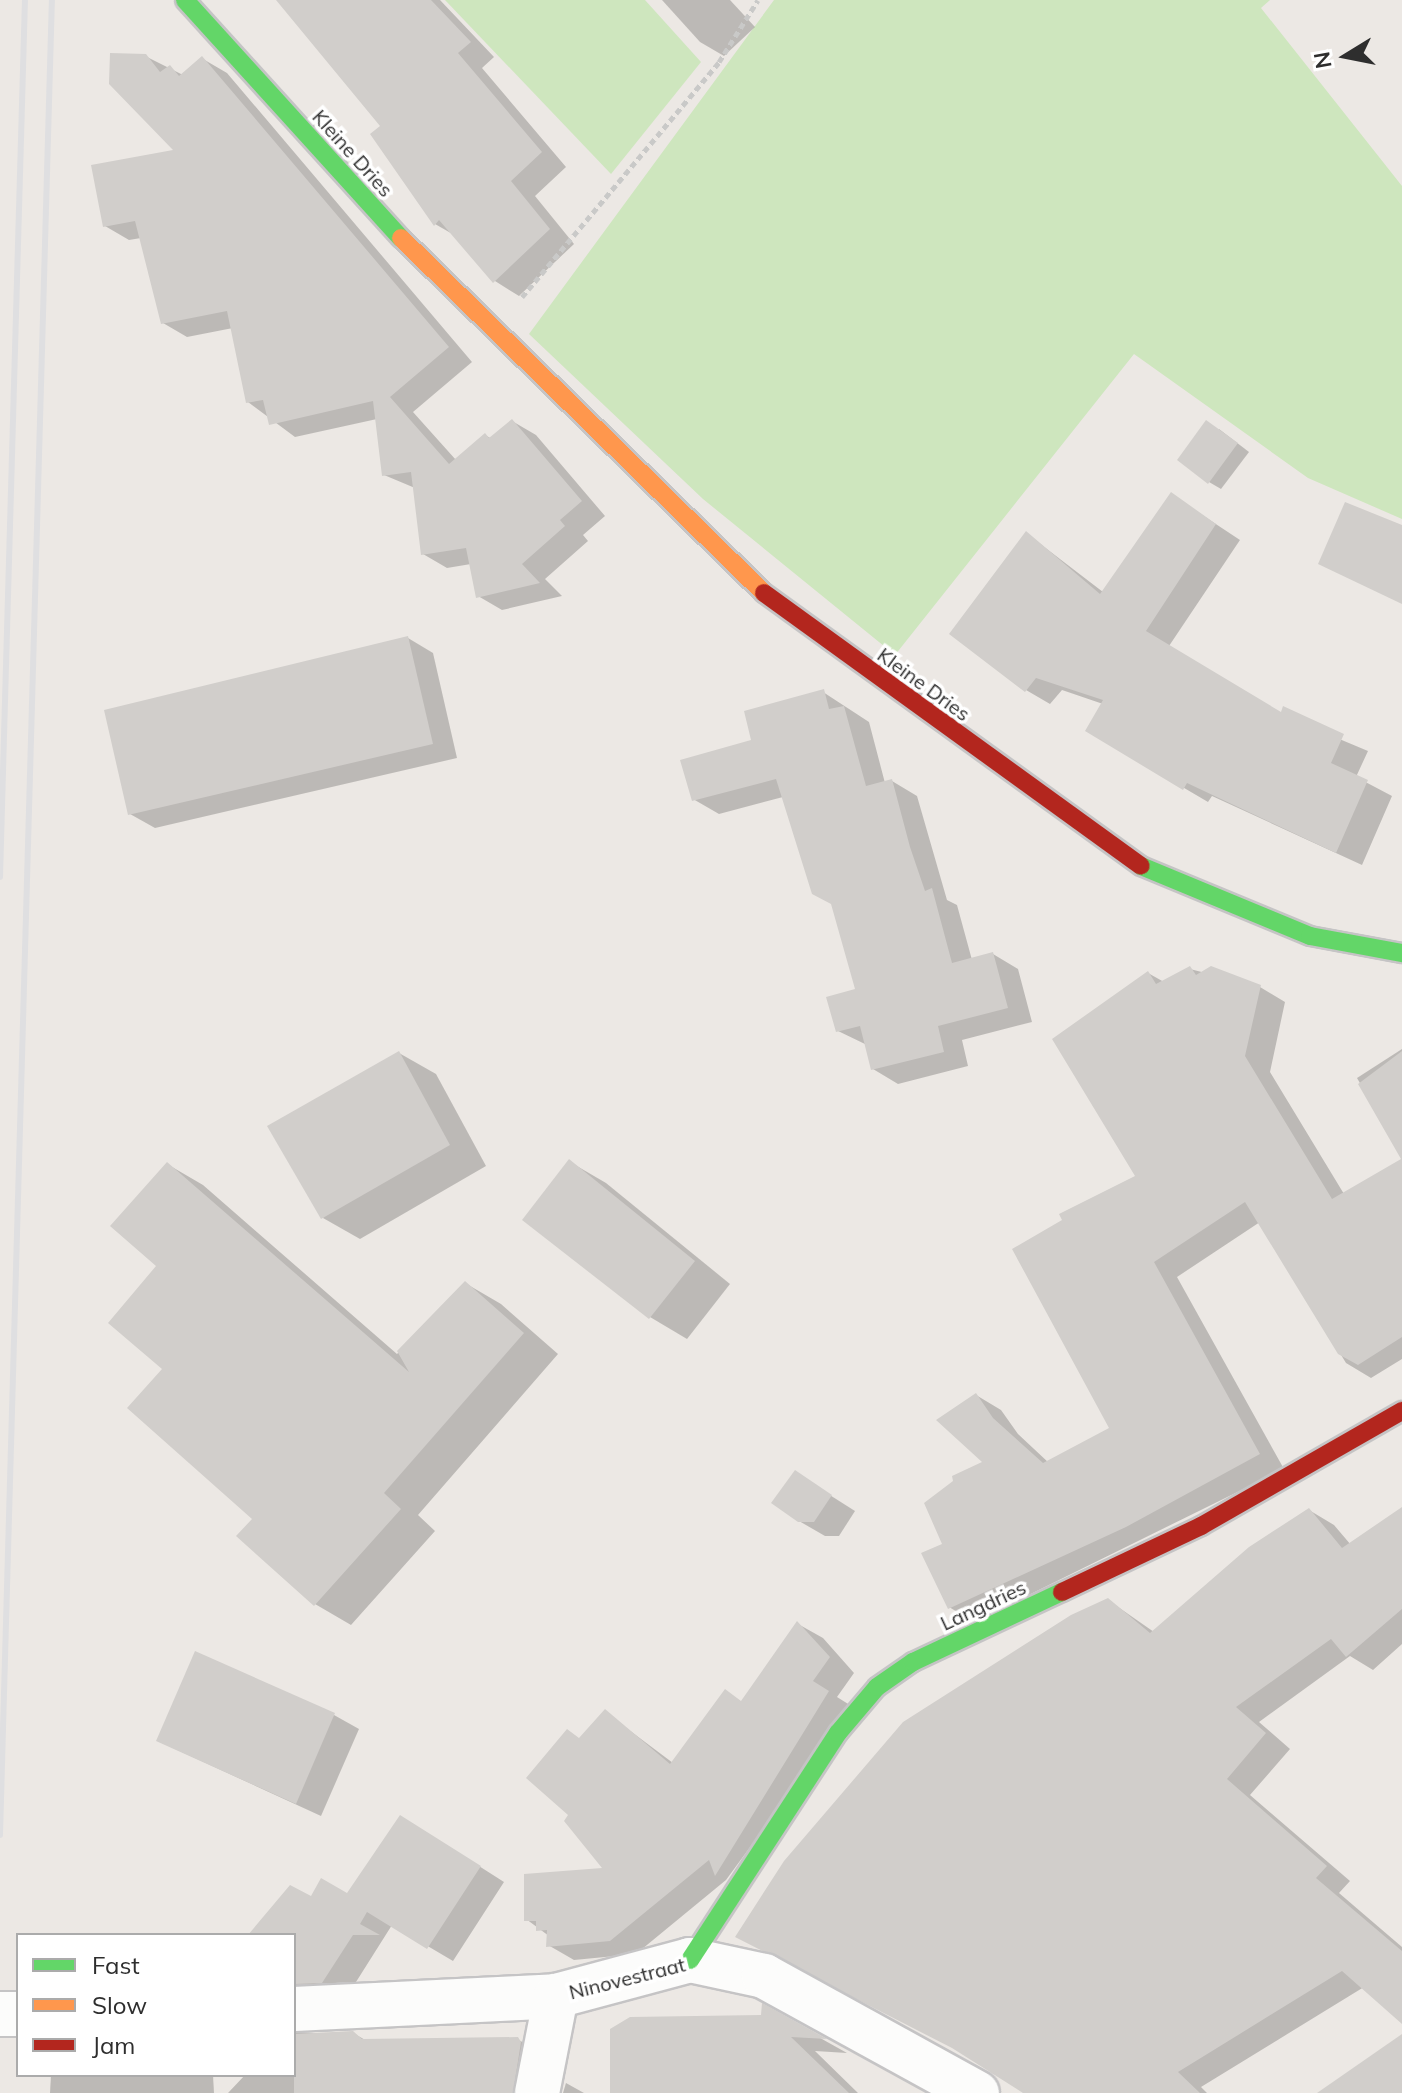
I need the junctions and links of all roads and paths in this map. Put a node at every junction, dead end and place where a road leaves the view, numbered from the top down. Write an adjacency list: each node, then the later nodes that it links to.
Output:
1 (185, 0): 3 (street, Kleine Dries)
2 (758, 0): 3 (path)
3 (493, 331): 4 (street, Kleine Dries)
4 (1402, 953)
5 (1402, 1411): 6 (street, Langdries)
6 (690, 1960): 7 (street, Ninovestraat); 10 (street, Ninovestraat)
7 (556, 1996): 8 (street, Ninovestraat); 9 (street)
8 (296, 2009)
9 (537, 2093)
10 (977, 2093)

